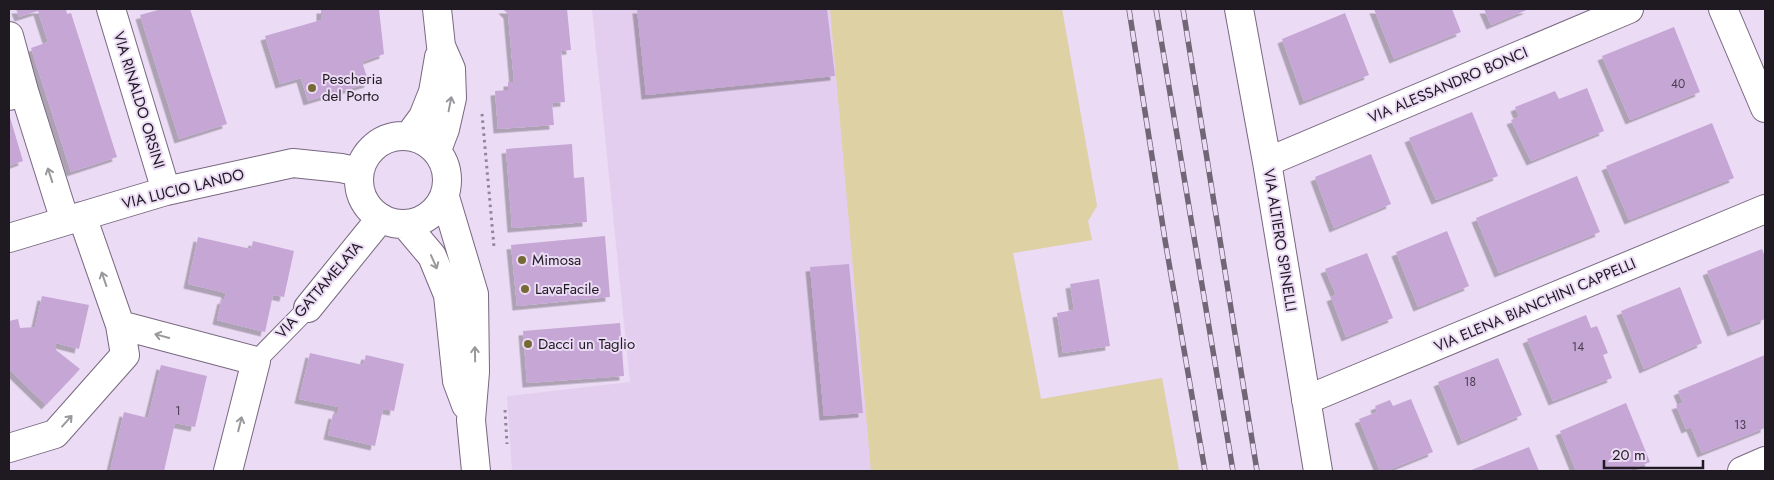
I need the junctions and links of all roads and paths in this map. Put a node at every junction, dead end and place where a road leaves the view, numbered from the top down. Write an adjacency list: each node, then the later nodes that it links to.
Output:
1 (111, 9): 15 (street, VIA RINALDO ORSINI)
2 (437, 9): 7 (street)
3 (1239, 9): 13 (street, VIA ALTIERO SPINELLI)
4 (1628, 9): 13 (street, VIA ALESSANDRO BONCI)
5 (1722, 9): 9 (street)
6 (9, 36): 8 (street)
7 (441, 46): 11 (street); 12 (street, one-way to 7)
8 (16, 93): 18 (street, one-way to 8)
9 (1765, 108)
10 (482, 112): 21 (path)
11 (409, 136): 12 (street); 14 (street)
12 (437, 150): 16 (street)
13 (1267, 162): 25 (street, VIA ALTIERO SPINELLI)
14 (359, 172): 15 (street, VIA LUCIO LANDO); 19 (street)
15 (166, 191): 18 (street, VIA LUCIO LANDO)
16 (445, 196): 19 (street); 26 (street, one-way to 16)
17 (1765, 209): 25 (street, VIA ELENA BIANCHINI CAPPELLI)
18 (74, 219): 20 (street, VIA LUCIO LANDO); 23 (street, one-way to 18)
19 (393, 221): 22 (street, VIA GATTAMELATA); 26 (street, one-way to 26)
20 (9, 238)
21 (495, 255)
22 (308, 308): 24 (lane, VIA GATTAMELATA)
23 (120, 325): 24 (street, one-way to 23); 27 (street, one-way to 23)
24 (256, 361): 29 (street, one-way to 24)
25 (1306, 400): 31 (street, VIA ALTIERO SPINELLI)
26 (471, 420): 30 (street)
27 (9, 448)
28 (1765, 461): 32 (street)
29 (228, 471)
30 (476, 471)
31 (1318, 471)
32 (1742, 471)

